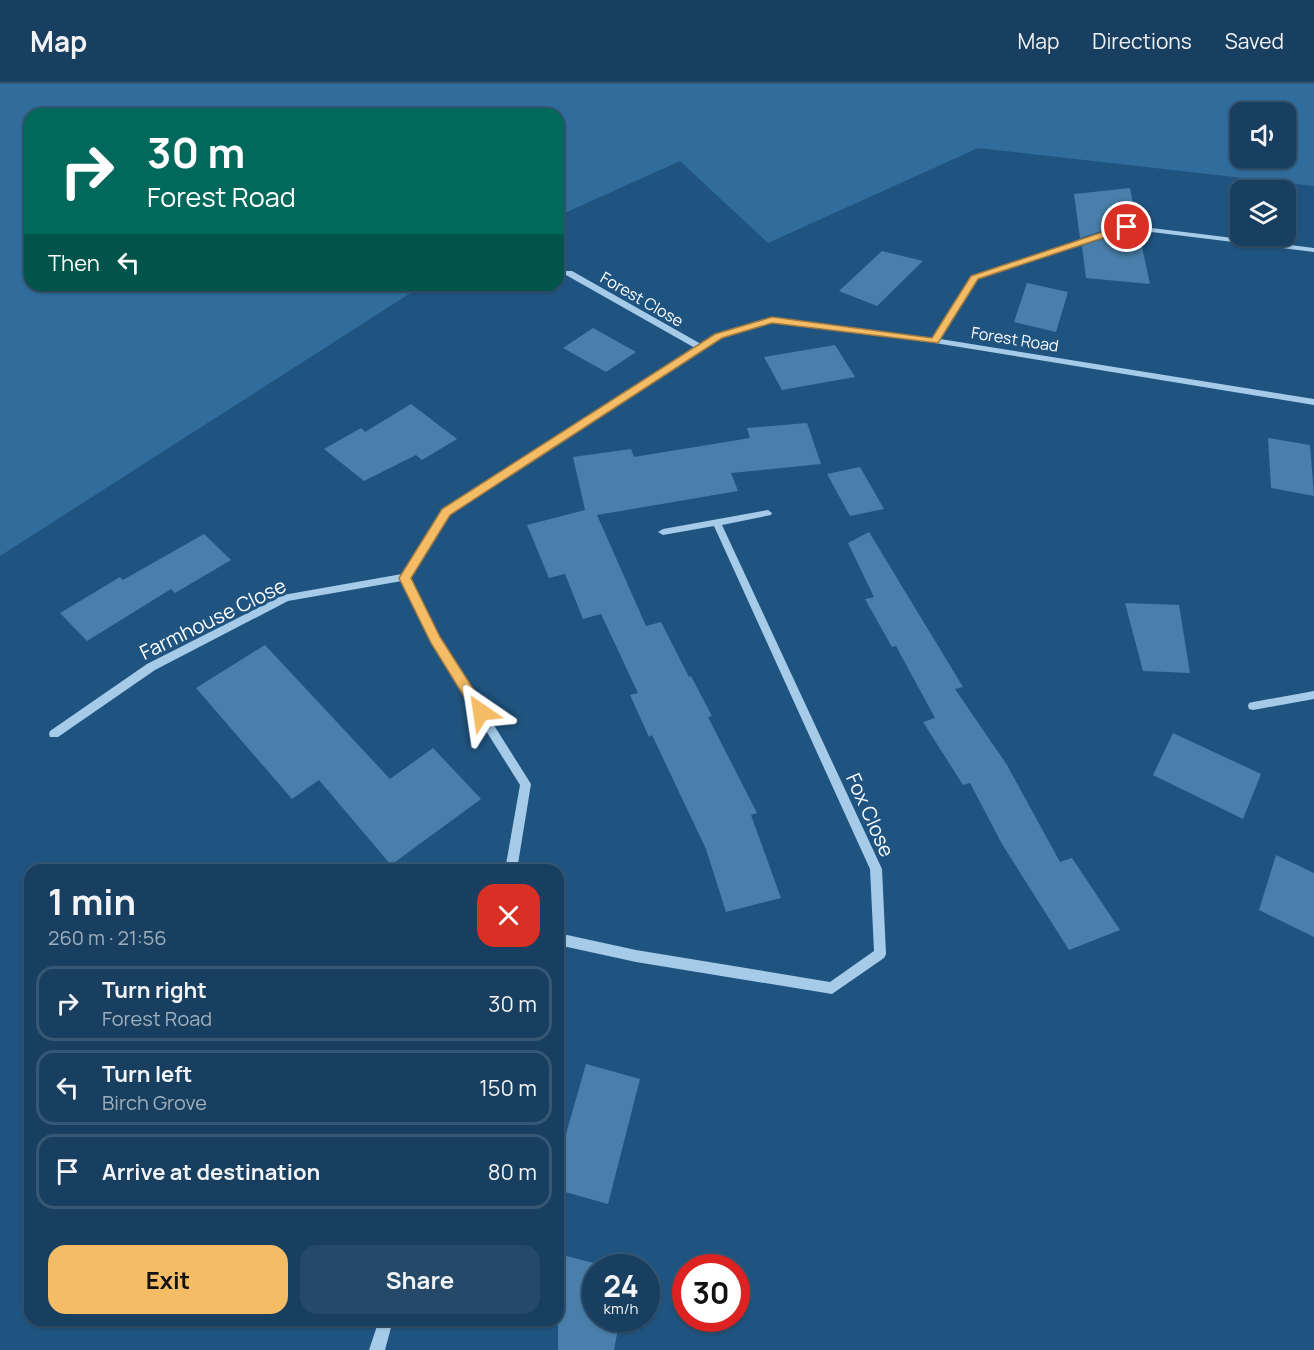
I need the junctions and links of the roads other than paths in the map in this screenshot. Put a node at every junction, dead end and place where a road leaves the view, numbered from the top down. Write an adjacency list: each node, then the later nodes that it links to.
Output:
1 (1314, 250): 3 (street)
2 (569, 273): 4 (street, Forest Close)
3 (934, 341): 4 (street, Forest Road); 5 (street, Forest Road)
4 (701, 348): 9 (street, Forest Road)
5 (1314, 402)
6 (768, 513): 7 (street)
7 (717, 523): 8 (street); 14 (street, Fox Close)
8 (663, 532)
9 (405, 578): 12 (street, Farmhouse Close); 13 (street)
10 (1314, 695): 11 (street)
11 (1253, 706)
12 (54, 734)
13 (512, 864)
14 (564, 940)
15 (384, 1326): 16 (street)
16 (377, 1350)

